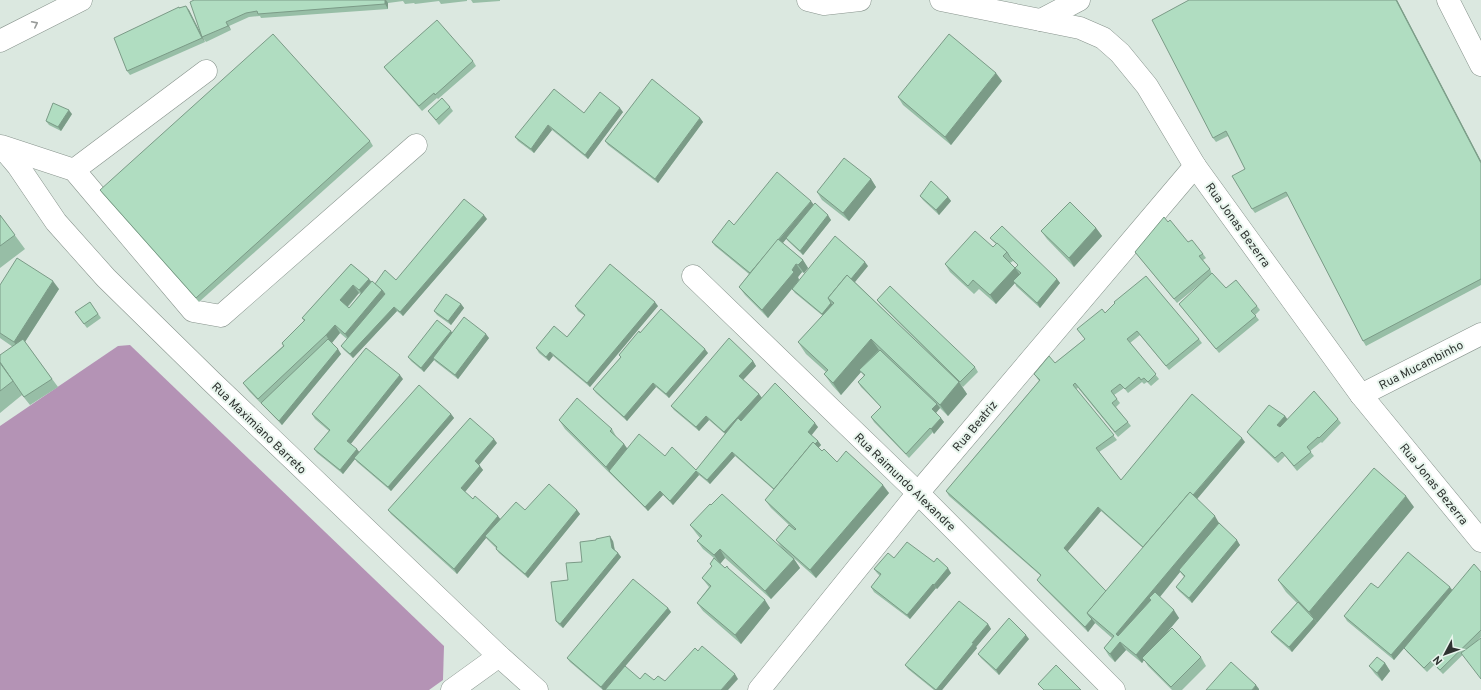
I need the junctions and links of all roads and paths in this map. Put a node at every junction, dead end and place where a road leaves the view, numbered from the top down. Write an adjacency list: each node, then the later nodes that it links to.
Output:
1 (82, 0): 8 (main road, one-way to 1)
2 (808, 0): 3 (main road)
3 (860, 0)
4 (941, 0): 7 (main road, Rua Jonas Bezerra)
5 (1079, 0): 7 (main road)
6 (1448, 0): 9 (main road)
7 (1041, 20): 13 (main road, Rua Jonas Bezerra)
8 (0, 41)
9 (1481, 65)
10 (206, 71): 14 (main road)
11 (416, 145): 14 (main road)
12 (1, 146): 14 (main road); 20 (main road, Rua Maximiano Barreto)
13 (1195, 166): 17 (main road, Rua Jonas Bezerra); 18 (main road, Rua Beatriz)
14 (74, 170)
15 (694, 276): 18 (main road, Rua Raimundo Alexandre)
16 (1481, 334): 17 (main road, Rua Mucambinho)
17 (1360, 395): 19 (main road, Rua Jonas Bezerra)
18 (918, 493): 23 (main road, Rua Beatriz); 24 (main road, Rua Raimundo Alexandre)
19 (1481, 541)
20 (499, 656): 21 (main road); 22 (main road, Rua Maximiano Barreto)
21 (452, 690)
22 (538, 690)
23 (759, 690)
24 (1114, 690)

